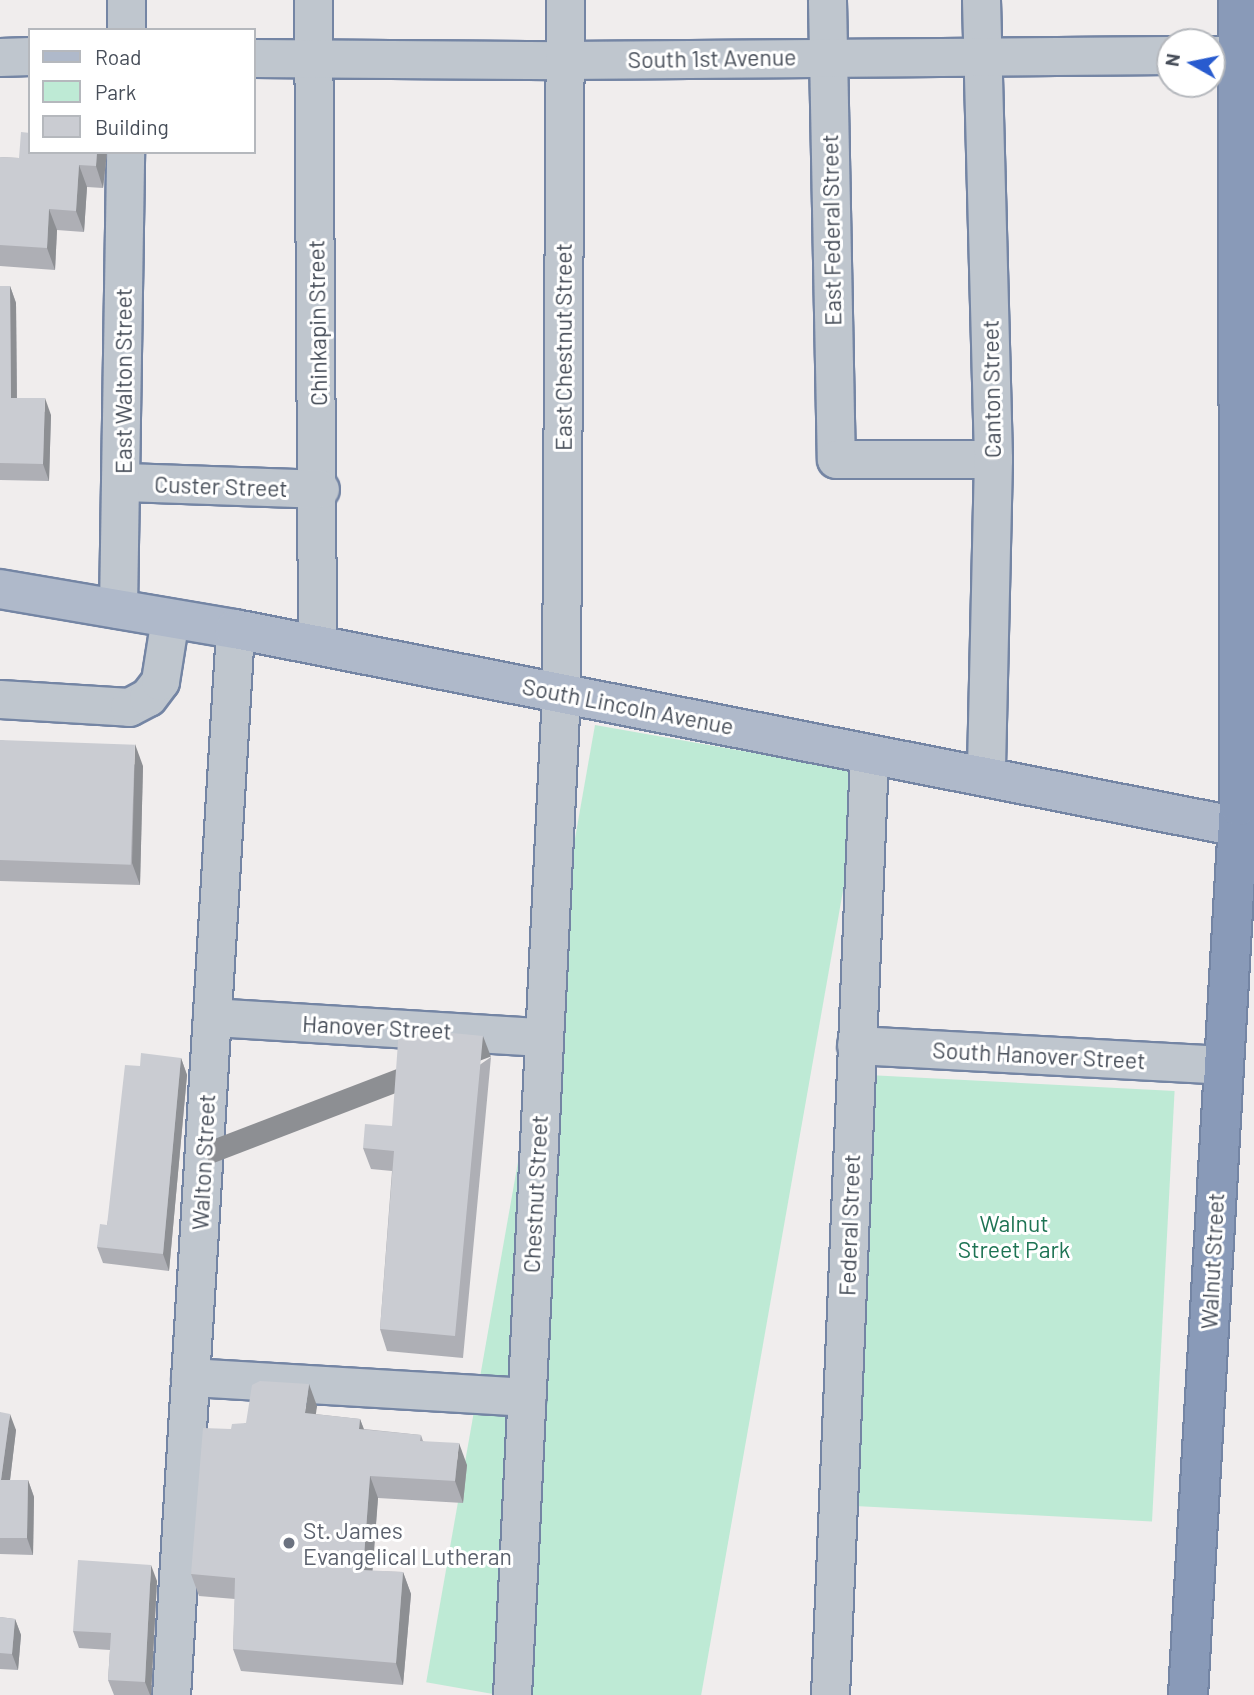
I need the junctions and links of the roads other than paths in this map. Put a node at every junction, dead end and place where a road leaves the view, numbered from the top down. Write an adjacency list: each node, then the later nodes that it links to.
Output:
1 (126, 0): 7 (street)
2 (313, 0): 15 (street, Chinkapin Street)
3 (565, 0): 16 (street, East Chestnut Street)
4 (827, 0): 12 (street, East Federal Street)
5 (981, 0): 8 (street, Canton Street)
6 (1238, 0): 10 (highway, Walnut Street)
7 (126, 28)
8 (981, 55): 9 (street, South 1st Avenue); 12 (street, South 1st Avenue); 18 (street, Canton Street)
9 (1156, 55)
10 (1235, 55): 30 (highway, Walnut Street)
11 (28, 56): 13 (street)
12 (827, 56): 16 (street, South 1st Avenue); 18 (street, East Federal Street)
13 (0, 57)
14 (256, 58): 15 (street, South 1st Avenue)
15 (313, 59): 16 (street, South 1st Avenue); 20 (street, Chinkapin Street)
16 (564, 60): 26 (street, East Chestnut Street)
17 (125, 154): 19 (street, East Walton Street)
18 (993, 459): 29 (street, Canton Street)
19 (122, 482): 20 (street, Custer Street); 22 (street, East Walton Street)
20 (320, 489): 25 (street, Chinkapin Street)
21 (0, 589): 22 (main road, South Lincoln Avenue)
22 (118, 609): 23 (main road, South Lincoln Avenue)
23 (170, 618): 24 (main road, South Lincoln Avenue); 27 (street)
24 (235, 629): 25 (main road, South Lincoln Avenue); 31 (street, Walton Street)
25 (317, 645): 26 (main road, South Lincoln Avenue)
26 (561, 693): 28 (main road, South Lincoln Avenue); 32 (street, Chestnut Street)
27 (0, 699)
28 (869, 755): 29 (main road, South Lincoln Avenue); 33 (street, Federal Street)
29 (986, 777): 30 (main road, South Lincoln Avenue)
30 (1246, 829): 34 (highway, Walnut Street)
31 (212, 1017): 32 (street, Hanover Street); 35 (street, Walton Street)
32 (543, 1037): 36 (street, Chestnut Street)
33 (856, 1045): 34 (street, South Hanover Street); 39 (street, Federal Street)
34 (1223, 1065): 40 (highway, Walnut Street)
35 (190, 1377): 36 (street); 37 (street, Walton Street)
36 (526, 1397): 38 (street, Chestnut Street)
37 (171, 1695)
38 (512, 1695)
39 (830, 1695)
40 (1188, 1695)

